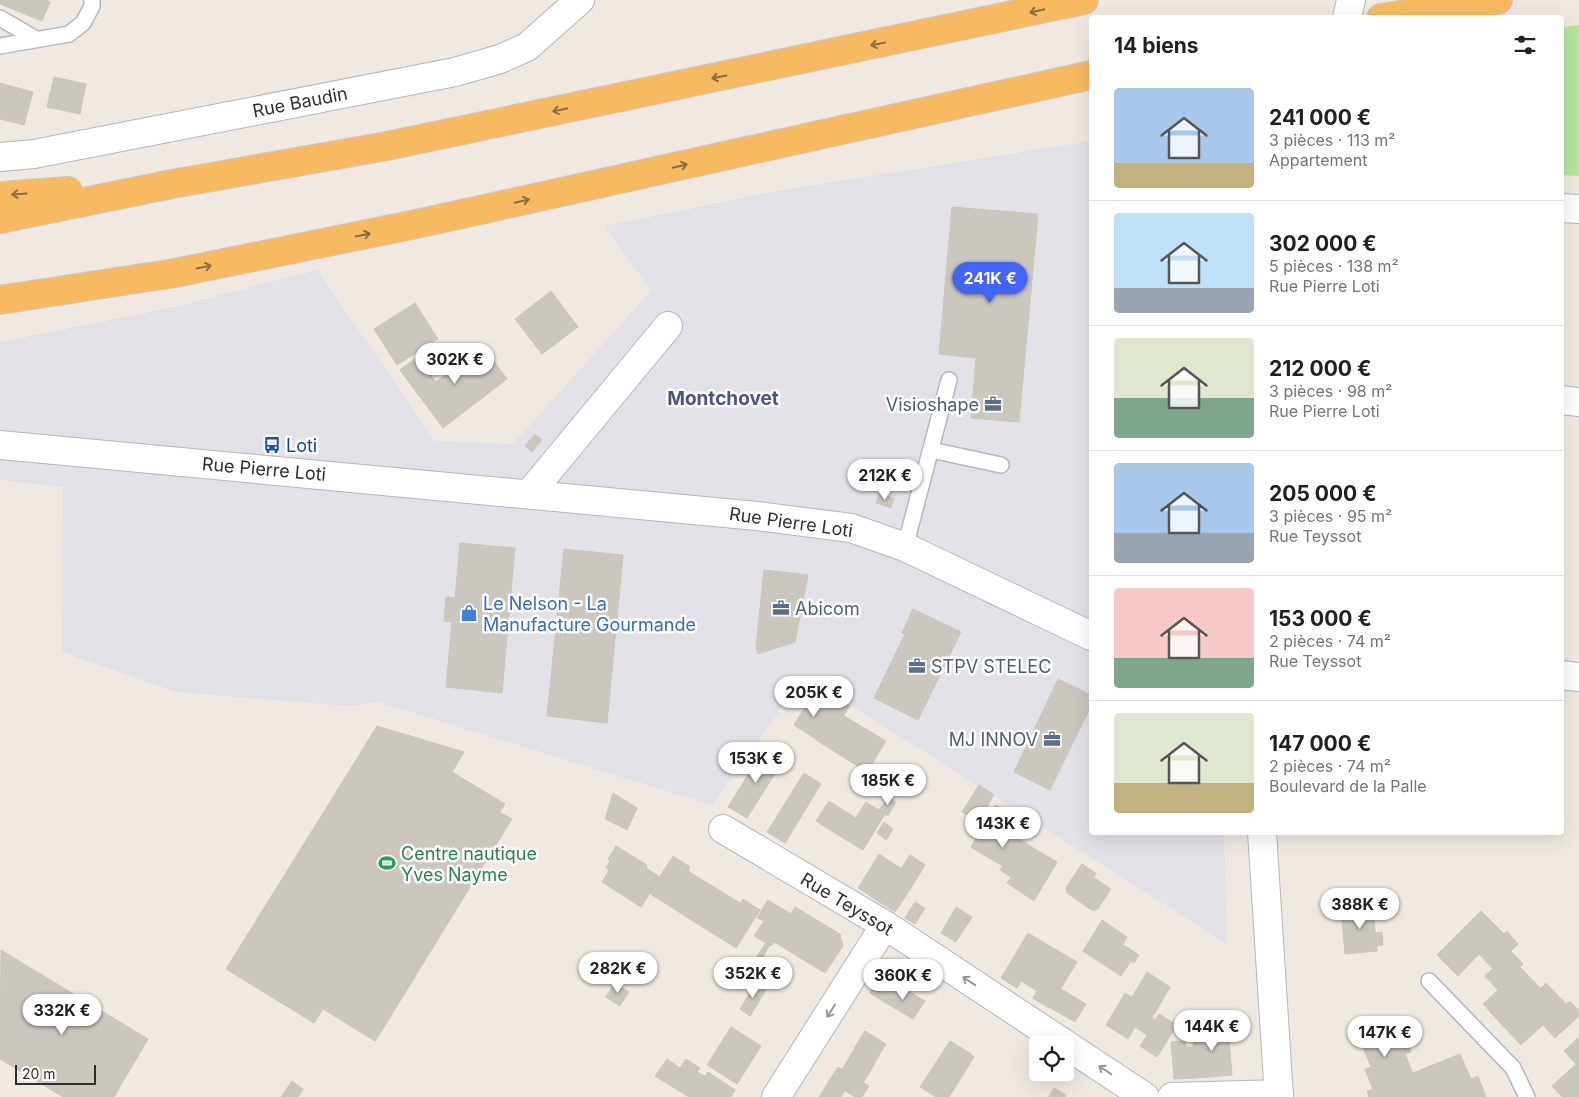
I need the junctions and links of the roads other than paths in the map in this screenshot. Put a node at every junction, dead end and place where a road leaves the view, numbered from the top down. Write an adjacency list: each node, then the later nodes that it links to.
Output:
1 (92, 0): 9 (lane)
2 (580, 0): 12 (street, Rue Baudin)
3 (1084, 0): 13 (highway, one-way to 13)
4 (1351, 0): 6 (street)
5 (1498, 0): 7 (highway)
6 (1348, 15)
7 (1400, 15)
8 (0, 18): 9 (lane)
9 (36, 39): 10 (lane)
10 (0, 46)
11 (1089, 75): 18 (highway, one-way to 11)
12 (0, 156)
13 (172, 184): 14 (highway, one-way to 14); 17 (highway)
14 (0, 196)
15 (1564, 208): 16 (street)
16 (1579, 209)
17 (0, 220)
18 (175, 273): 19 (highway); 20 (highway)
19 (0, 300)
20 (0, 315)
21 (668, 326): 28 (street)
22 (950, 380): 26 (lane)
23 (1564, 400): 24 (street)
24 (1579, 402)
25 (0, 445): 28 (street, Rue Pierre Loti)
26 (931, 450): 27 (lane); 29 (lane)
27 (1001, 465)
28 (529, 494): 29 (street, Rue Pierre Loti)
29 (905, 547): 30 (street, Rue Pierre Loti)
30 (1089, 635)
31 (1564, 676): 32 (street)
32 (1579, 677)
33 (723, 829): 35 (street, Rue Teyssot)
34 (1262, 835): 37 (street)
35 (885, 925): 38 (street, one-way to 38); 39 (street, Rue Teyssot, one-way to 35)
36 (1429, 981): 41 (lane)
37 (1279, 1095): 40 (street)
38 (776, 1097)
39 (1145, 1097)
40 (1172, 1097)
41 (1527, 1097)

